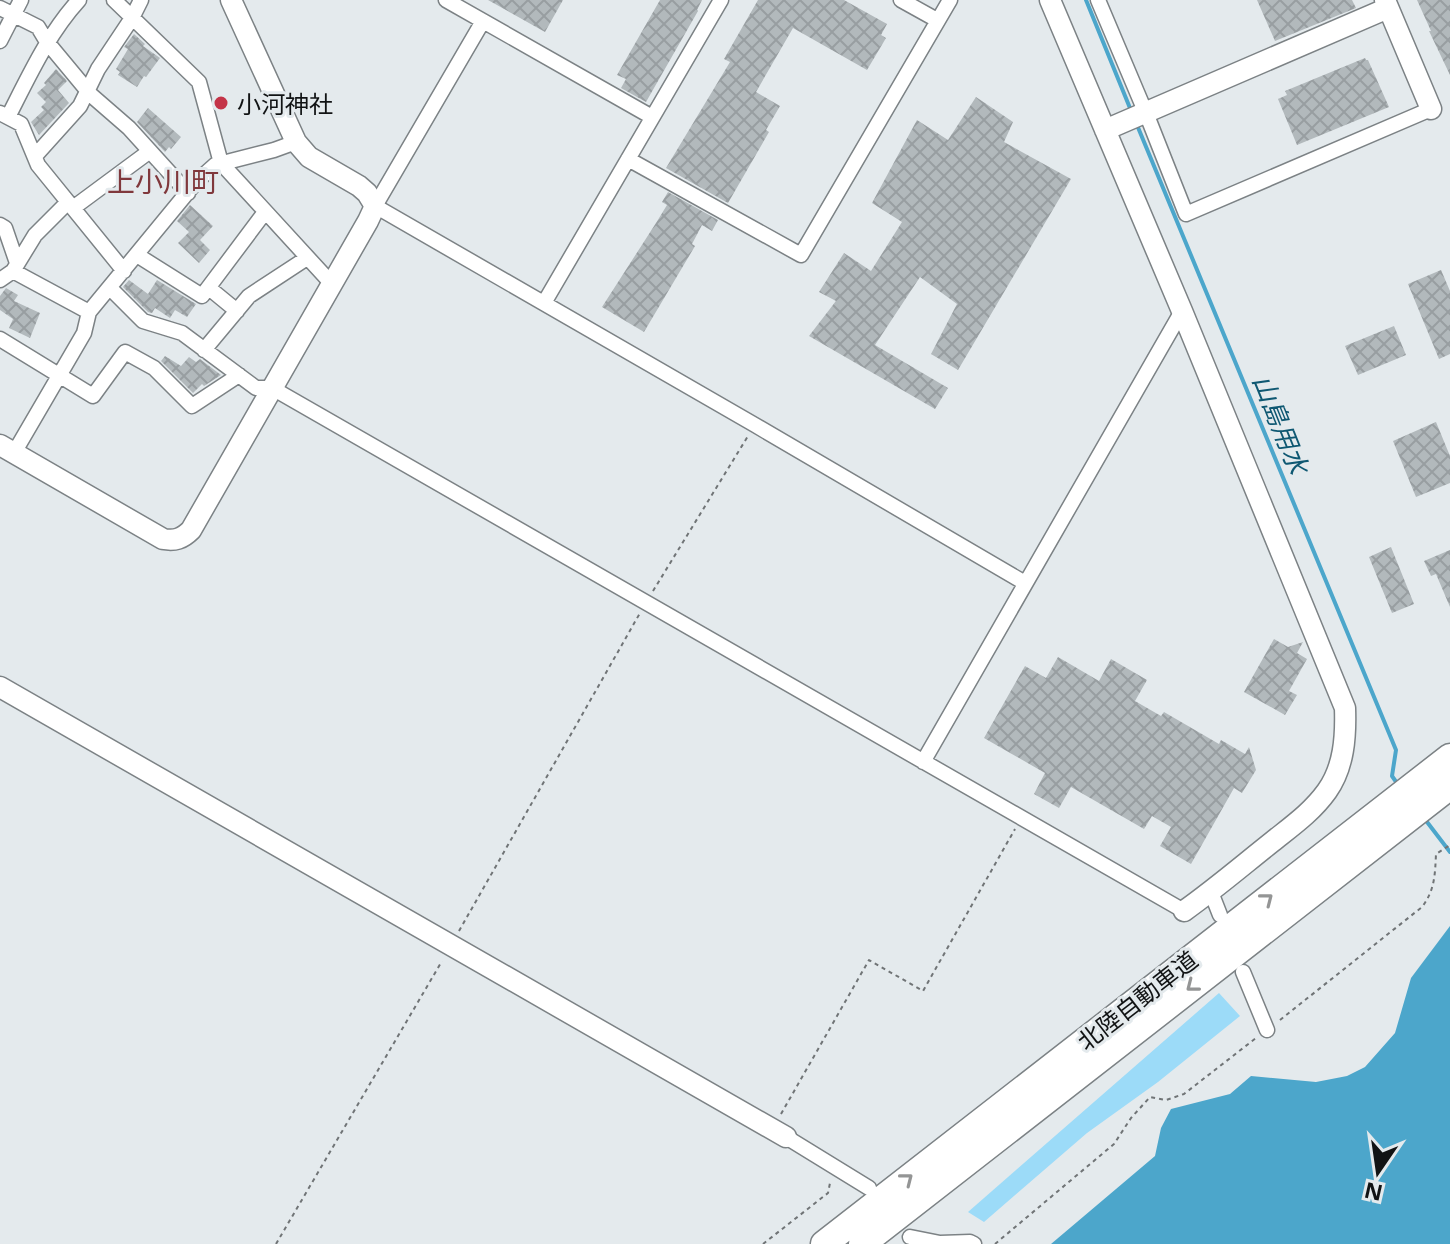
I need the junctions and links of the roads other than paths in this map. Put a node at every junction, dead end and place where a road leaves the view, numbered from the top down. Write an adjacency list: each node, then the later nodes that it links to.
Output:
1 (21, 0): 13 (street)
2 (79, 0): 18 (street)
3 (114, 0): 14 (street)
4 (141, 0): 14 (street)
5 (231, 0): 25 (street)
6 (446, 0): 16 (street)
7 (721, 0): 23 (street)
8 (901, 0): 15 (street)
9 (950, 0): 15 (street)
10 (1050, 0): 24 (street)
11 (1098, 0): 21 (street)
12 (1387, 4): 20 (street); 21 (street)
13 (7, 11): 17 (street); 18 (street)
14 (132, 18): 19 (street); 29 (street)
15 (937, 20): 28 (street)
16 (483, 21): 23 (street); 32 (street)
17 (0, 41)
18 (47, 42): 19 (street); 22 (street)
19 (87, 92): 26 (street); 27 (street)
20 (1431, 109): 21 (street)
21 (1146, 113): 24 (street)
22 (4, 115): 27 (street)
23 (652, 117): 28 (street)
24 (1105, 130): 45 (street)
25 (296, 142): 29 (street); 32 (street)
26 (150, 151): 30 (street); 31 (street)
27 (35, 156): 31 (street)
28 (628, 159): 43 (street)
29 (221, 163): 30 (street); 33 (street)
30 (188, 193): 35 (street)
31 (71, 205): 37 (street); 38 (street)
32 (375, 206): 40 (street); 43 (street)
33 (265, 212): 36 (street); 42 (street)
34 (0, 225): 37 (street)
35 (137, 255): 38 (street); 42 (street)
36 (307, 258): 40 (street); 44 (street)
37 (15, 267): 39 (street); 46 (street)
38 (124, 271): 41 (street)
39 (0, 280)
40 (332, 284): 51 (street)
41 (110, 288): 46 (street); 48 (street)
42 (209, 288): 44 (street)
43 (544, 303): 53 (street)
44 (237, 311): 48 (street)
45 (1182, 311): 53 (street); 59 (street)
46 (89, 312): 49 (street)
47 (0, 339): 49 (street)
48 (204, 350): 50 (street)
49 (59, 375): 50 (street); 52 (street)
50 (239, 375): 51 (street)
51 (272, 388): 52 (street); 56 (street)
52 (7, 449)
53 (1025, 583): 56 (street)
54 (0, 687): 64 (street)
55 (1450, 757): 57 (highway, 北陸自動車道)
56 (923, 762): 60 (street)
57 (1434, 788): 58 (highway, 北陸自動車道)
58 (1402, 809): 67 (highway, 北陸自動車道, one-way to 58); 68 (highway, 北陸自動車道, one-way to 68)
59 (1211, 892): 60 (street); 61 (street)
60 (1184, 911)
61 (1220, 915)
62 (1243, 972): 63 (street)
63 (1267, 1030)
64 (779, 1132): 65 (street)
65 (869, 1188)
66 (910, 1237): 69 (street)
67 (824, 1244)
68 (862, 1244)
69 (974, 1244)

